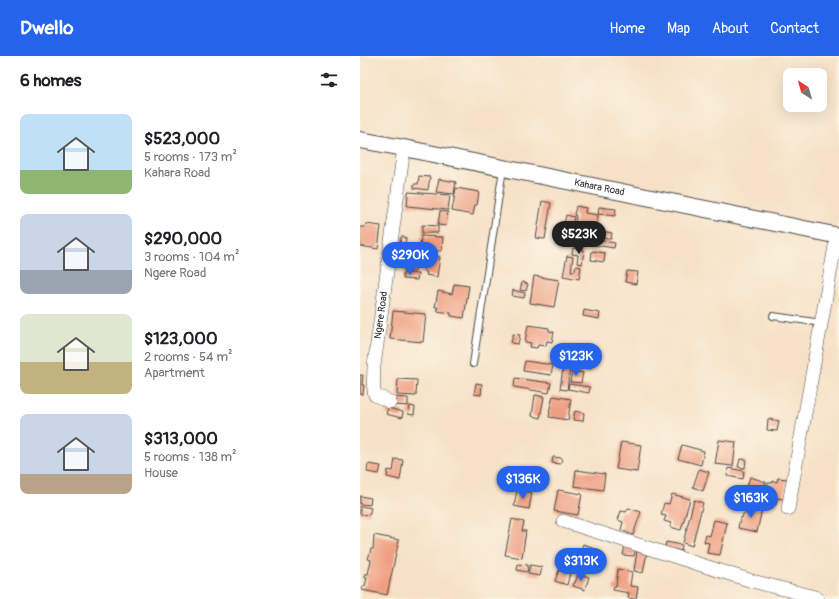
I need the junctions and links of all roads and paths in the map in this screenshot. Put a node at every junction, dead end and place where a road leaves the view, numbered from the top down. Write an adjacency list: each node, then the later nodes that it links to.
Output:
1 (360, 140): 2 (street, Kahara Road)
2 (404, 148): 3 (street, Kahara Road); 8 (street, Ngere Road)
3 (503, 168): 4 (street, Kahara Road); 7 (lane)
4 (838, 236): 6 (street)
5 (773, 316): 6 (lane)
6 (822, 323): 9 (street)
7 (473, 364)
8 (390, 402)
9 (788, 509)
10 (563, 522): 11 (street)
11 (818, 599)

